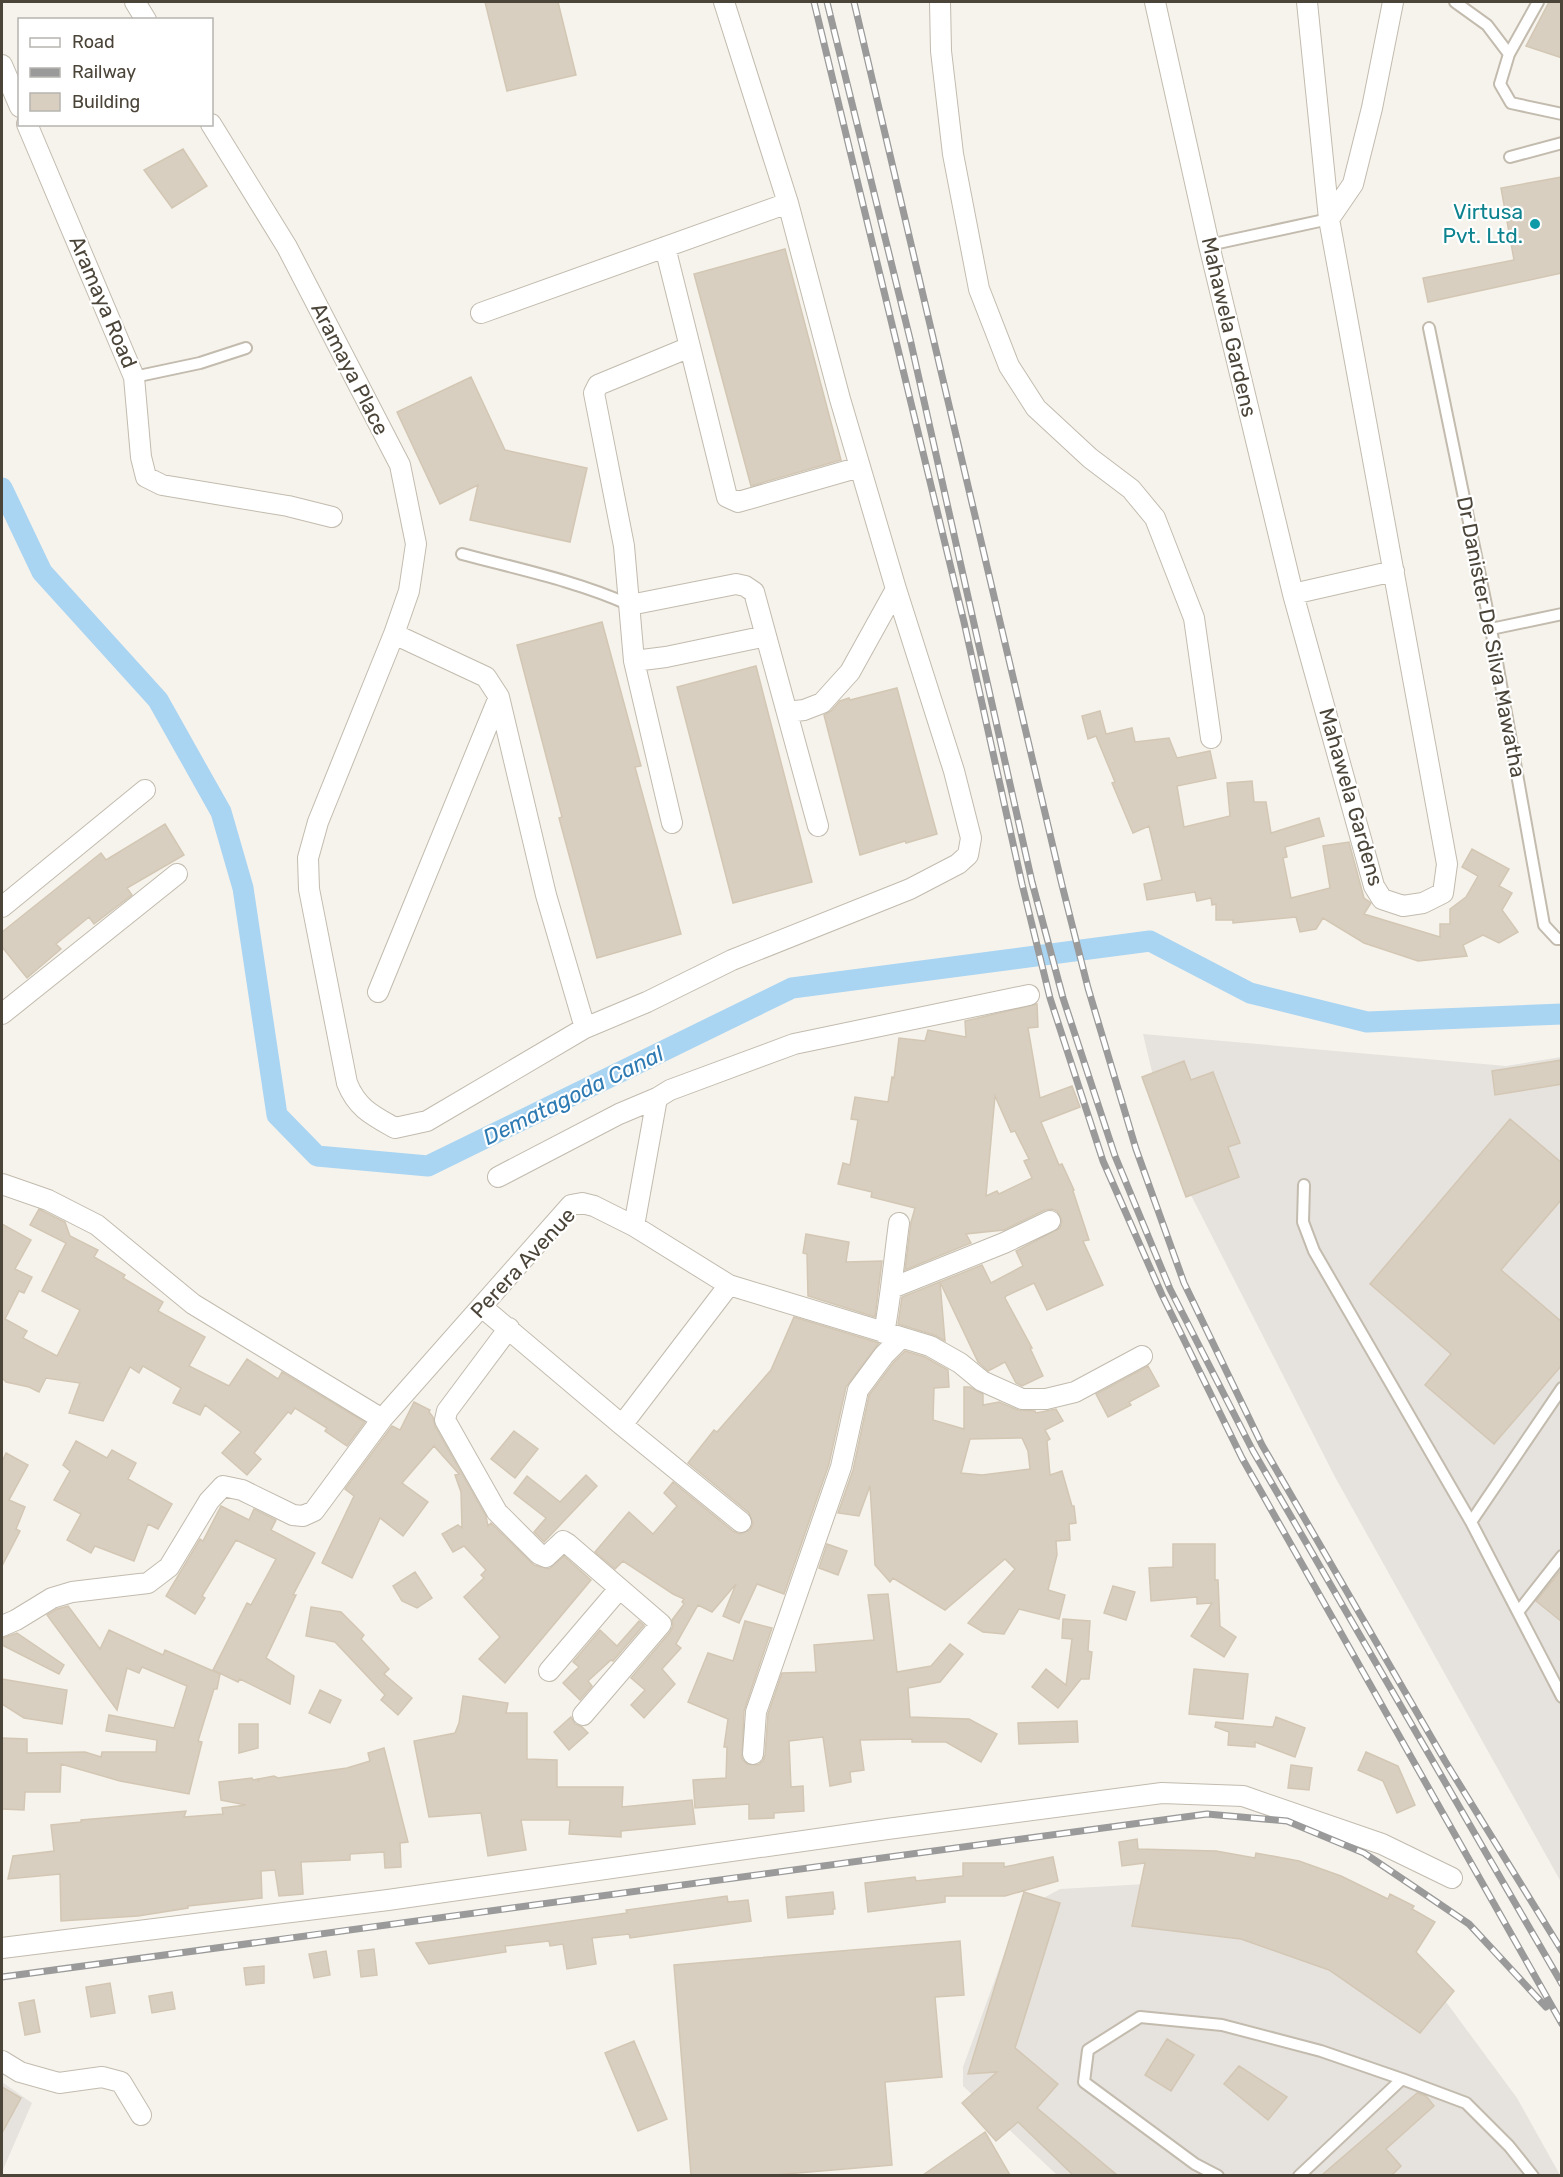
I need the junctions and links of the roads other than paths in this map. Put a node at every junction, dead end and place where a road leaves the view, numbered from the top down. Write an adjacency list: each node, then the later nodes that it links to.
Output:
1 (135, 2): 9 (street)
2 (724, 2): 18 (street, Aramaya Place)
3 (940, 2): 41 (street)
4 (1155, 2): 20 (street, Mahawela Gardens)
5 (1307, 2): 19 (street, Mahawela Gardens)
6 (1393, 2): 19 (street)
7 (1455, 2): 10 (lane)
8 (1538, 2): 10 (lane)
9 (145, 18)
10 (1509, 54): 13 (lane)
11 (2, 65): 12 (street)
12 (18, 102)
13 (1562, 114)
14 (28, 126): 26 (street, Aramaya Road)
15 (212, 126): 36 (street, Aramaya Place)
16 (1562, 142): 17 (lane)
17 (1510, 157)
18 (788, 203): 21 (street); 27 (street, Aramaya Place)
19 (1329, 219): 20 (lane); 30 (street, Mahawela Gardens)
20 (1209, 244): 32 (street, Mahawela Gardens)
21 (665, 247): 22 (street); 24 (street)
22 (481, 313)
23 (1429, 328): 35 (lane, Dr Danister De Silva Mawatha)
24 (690, 347): 27 (street); 33 (street)
25 (246, 348): 26 (lane)
26 (135, 377): 28 (street, Aramaya Road)
27 (860, 467): 31 (street, Aramaya Place)
28 (333, 517)
29 (462, 554): 33 (lane)
30 (1394, 571): 32 (street); 32 (street, Mahawela Gardens)
31 (896, 589): 40 (street); 51 (street, Aramaya Place)
32 (1293, 594)
33 (630, 605): 37 (street); 38 (street)
34 (1562, 614): 35 (lane)
35 (1491, 629): 47 (lane, Dr Danister De Silva Mawatha)
36 (394, 633): 39 (street); 51 (street, Aramaya Place)
37 (766, 636): 38 (street); 40 (street)
38 (634, 661): 43 (street)
39 (499, 697): 48 (street); 51 (street)
40 (787, 712): 44 (street)
41 (1211, 738)
42 (145, 790): 46 (street)
43 (672, 823)
44 (818, 826)
45 (177, 874): 50 (street)
46 (2, 908)
47 (1562, 939)
48 (378, 992)
49 (1029, 995): 52 (street)
50 (2, 1014)
51 (585, 1028)
52 (657, 1098): 53 (street); 58 (street)
53 (498, 1177)
54 (2, 1184): 66 (street)
55 (1304, 1185): 69 (lane)
56 (1050, 1221): 60 (street)
57 (899, 1223): 60 (street)
58 (634, 1226): 59 (street, Perera Avenue); 61 (street, Perera Avenue)
59 (729, 1285): 63 (street, Perera Avenue); 67 (street)
60 (892, 1288): 63 (street)
61 (482, 1306): 62 (street); 66 (street, Perera Avenue)
62 (509, 1328): 67 (street); 71 (street)
63 (892, 1336): 64 (street, Perera Avenue); 77 (street)
64 (1143, 1356)
65 (1562, 1388): 69 (lane)
66 (382, 1419): 73 (street, Perera Avenue)
67 (621, 1425): 68 (street)
68 (741, 1522)
69 (1471, 1522): 72 (lane)
70 (1562, 1556): 72 (lane)
71 (619, 1589): 74 (street); 76 (street)
72 (1518, 1612): 75 (lane)
73 (2, 1626)
74 (549, 1671)
75 (1562, 1697)
76 (583, 1715)
77 (753, 1754)
78 (1452, 1878): 79 (street)
79 (2, 1948)
80 (2, 2061): 82 (street)
81 (1402, 2079): 83 (lane); 84 (lane); 85 (lane)
82 (141, 2115)
83 (1218, 2175)
84 (1299, 2175)
85 (1533, 2175)

